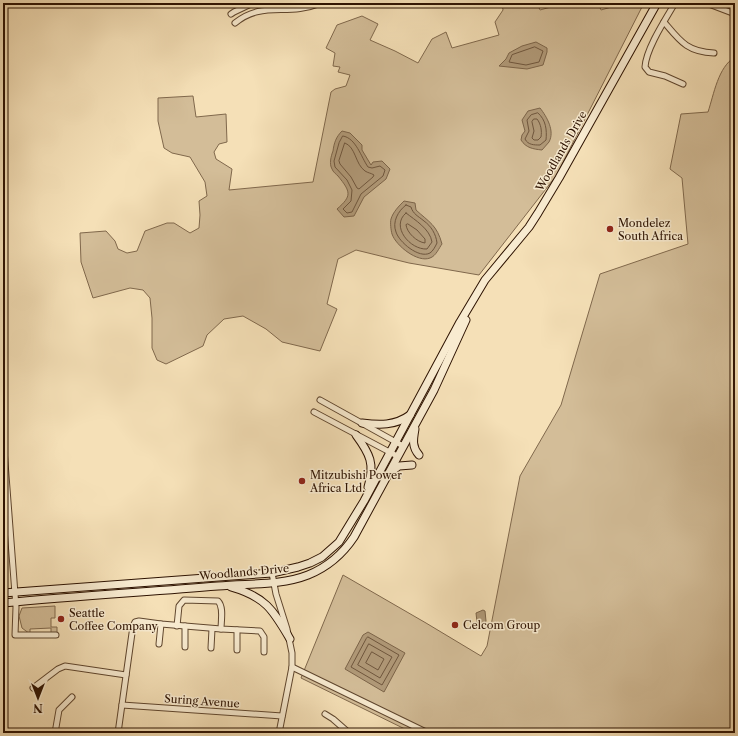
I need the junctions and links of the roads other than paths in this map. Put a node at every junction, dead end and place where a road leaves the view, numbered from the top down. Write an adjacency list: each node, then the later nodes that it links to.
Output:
1 (290, 3): 2 (street)
2 (304, 3)
3 (321, 3): 8 (street)
4 (657, 3): 15 (main road, Woodlands Drive)
5 (675, 3): 11 (street)
6 (706, 3): 10 (street)
7 (255, 4): 9 (street); 12 (street)
8 (268, 4)
9 (231, 14)
10 (735, 14)
11 (664, 22): 13 (street); 14 (street)
12 (236, 23)
13 (714, 53)
14 (683, 84)
15 (473, 303): 18 (main road, Woodlands Drive); 19 (main road, Woodlands Drive)
16 (320, 400): 20 (street)
17 (314, 412): 21 (street)
18 (411, 414): 20 (main road); 23 (main road, Woodlands Drive)
19 (416, 421): 24 (main road, Woodlands Drive); 26 (main road)
20 (362, 423): 23 (street)
21 (356, 435): 25 (street); 30 (main road)
22 (3, 436): 34 (street)
23 (396, 443): 24 (street); 25 (main road, Woodlands Drive)
24 (403, 446): 27 (main road, Woodlands Drive)
25 (390, 452): 27 (street); 30 (main road, Woodlands Drive)
26 (419, 455)
27 (397, 456): 29 (main road, Woodlands Drive)
28 (412, 465): 29 (main road)
29 (387, 477): 32 (main road, Woodlands Drive)
30 (364, 501): 31 (main road, Woodlands Drive)
31 (272, 573): 32 (street); 34 (main road, Woodlands Drive)
32 (274, 582): 33 (main road, Woodlands Drive); 45 (street)
33 (224, 585): 36 (main road, Woodlands Drive); 45 (main road)
34 (15, 592): 35 (main road, Woodlands Drive); 36 (street)
35 (3, 593)
36 (16, 602): 37 (main road, Woodlands Drive); 44 (street)
37 (3, 603)
38 (161, 624): 39 (street); 46 (street); 52 (street)
39 (177, 626): 40 (street); 42 (street)
40 (185, 626): 41 (street); 47 (street)
41 (212, 629): 42 (street); 48 (street)
42 (221, 630): 43 (street)
43 (237, 630): 49 (street); 50 (street)
44 (56, 635)
45 (290, 640): 51 (street)
46 (159, 644)
47 (185, 647)
48 (211, 648)
49 (237, 650)
50 (264, 652)
51 (292, 667): 57 (street); 62 (street)
52 (126, 675): 53 (street); 55 (street)
53 (33, 688)
54 (72, 697): 58 (street)
55 (122, 705): 57 (street, Suring Avenue); 59 (street)
56 (325, 714): 61 (street)
57 (282, 716): 60 (street)
58 (55, 733)
59 (118, 733)
60 (279, 733)
61 (349, 733)
62 (428, 733)

